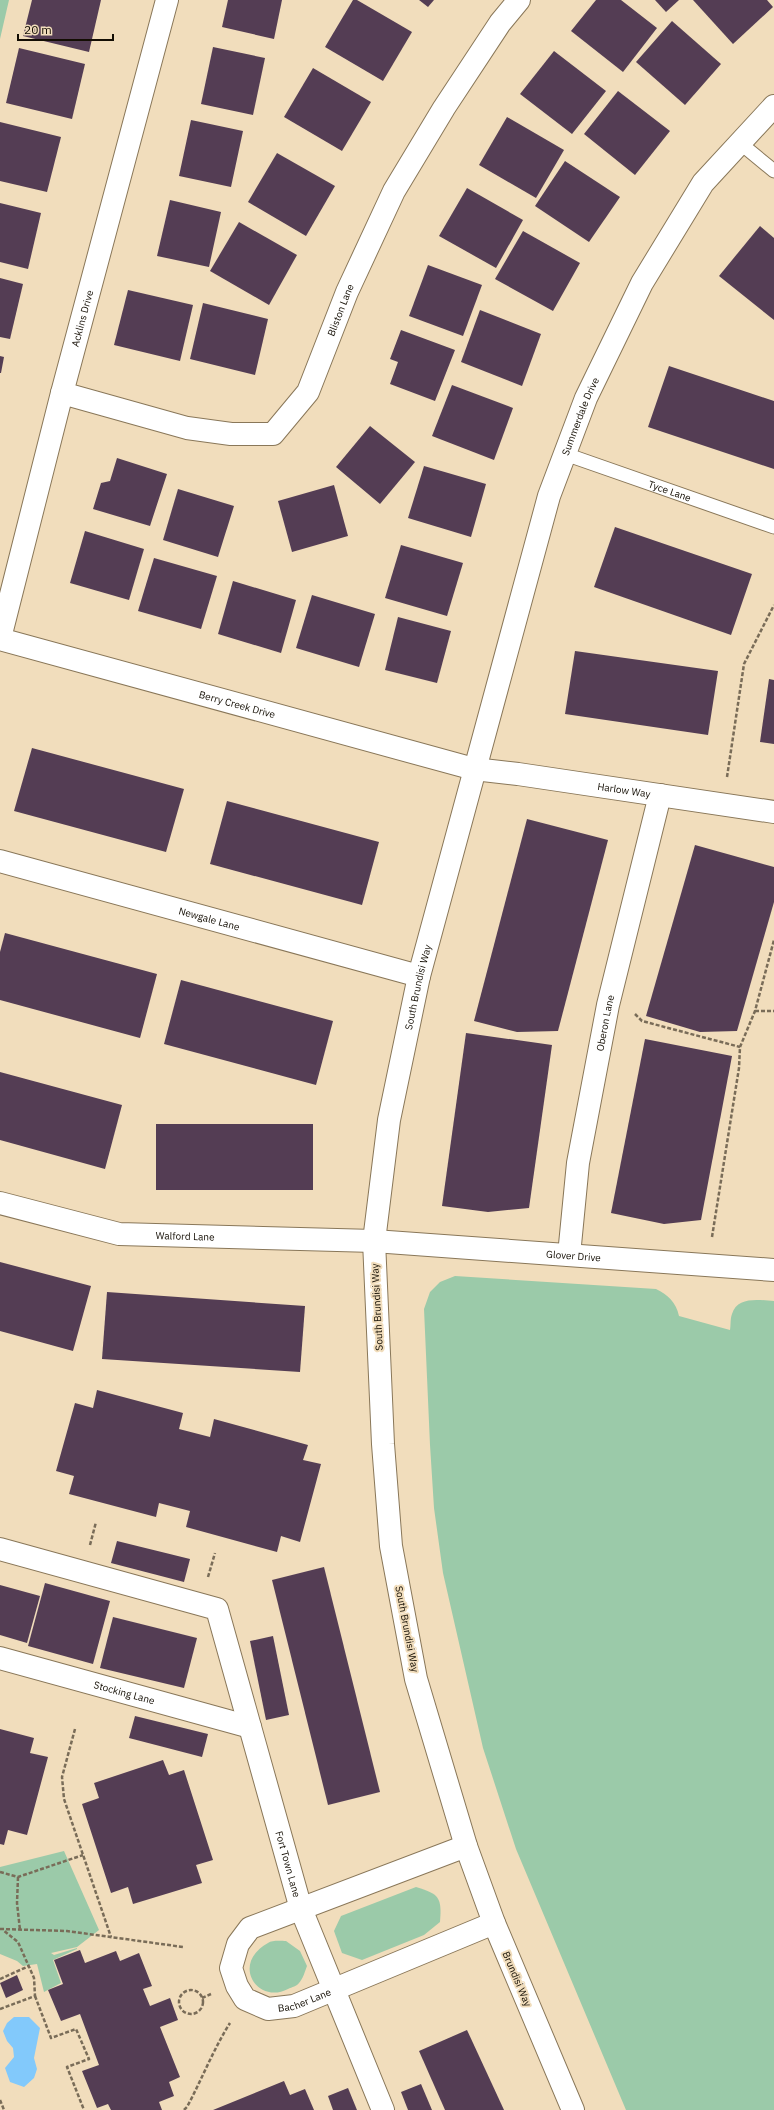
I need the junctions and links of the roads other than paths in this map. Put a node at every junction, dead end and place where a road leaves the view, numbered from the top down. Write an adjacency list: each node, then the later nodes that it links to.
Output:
1 (167, 0): 6 (street, Acklins Drive)
2 (519, 0): 6 (street, Bliston Lane)
3 (774, 106): 4 (street, Summerdale Drive)
4 (740, 143): 5 (lane); 7 (street, Summerdale Drive)
5 (774, 171)
6 (62, 393): 9 (street, Acklins Drive)
7 (565, 454): 8 (lane, Tyce Lane); 10 (street, Summerdale Drive)
8 (774, 527)
9 (0, 638): 10 (street, Berry Creek Drive)
10 (474, 769): 11 (street, Harlow Way); 14 (street, South Brundisi Way)
11 (660, 795): 12 (street, Harlow Way); 17 (street, Oberon Lane)
12 (774, 812)
13 (0, 861): 14 (street, Newgale Lane)
14 (419, 976): 16 (street, South Brundisi Way)
15 (0, 1203): 16 (street, Walford Lane)
16 (374, 1242): 17 (street, Glover Drive); 22 (street, South Brundisi Way)
17 (568, 1255): 18 (street, Glover Drive)
18 (774, 1270)
19 (0, 1549): 21 (street, Fort Town Lane)
20 (0, 1658): 21 (street, Stocking Lane)
21 (250, 1727): 23 (street, Fort Town Lane)
22 (466, 1846): 23 (street, Bacher Lane); 24 (street, Brundisi Way)
23 (301, 1909): 25 (street, Fort Town Lane); 25 (street, Bacher Lane)
24 (494, 1923): 25 (street, Bacher Lane); 27 (street, Brundisi Way)
25 (333, 1989): 26 (street, Fort Town Lane)
26 (383, 2110)
27 (573, 2110)

